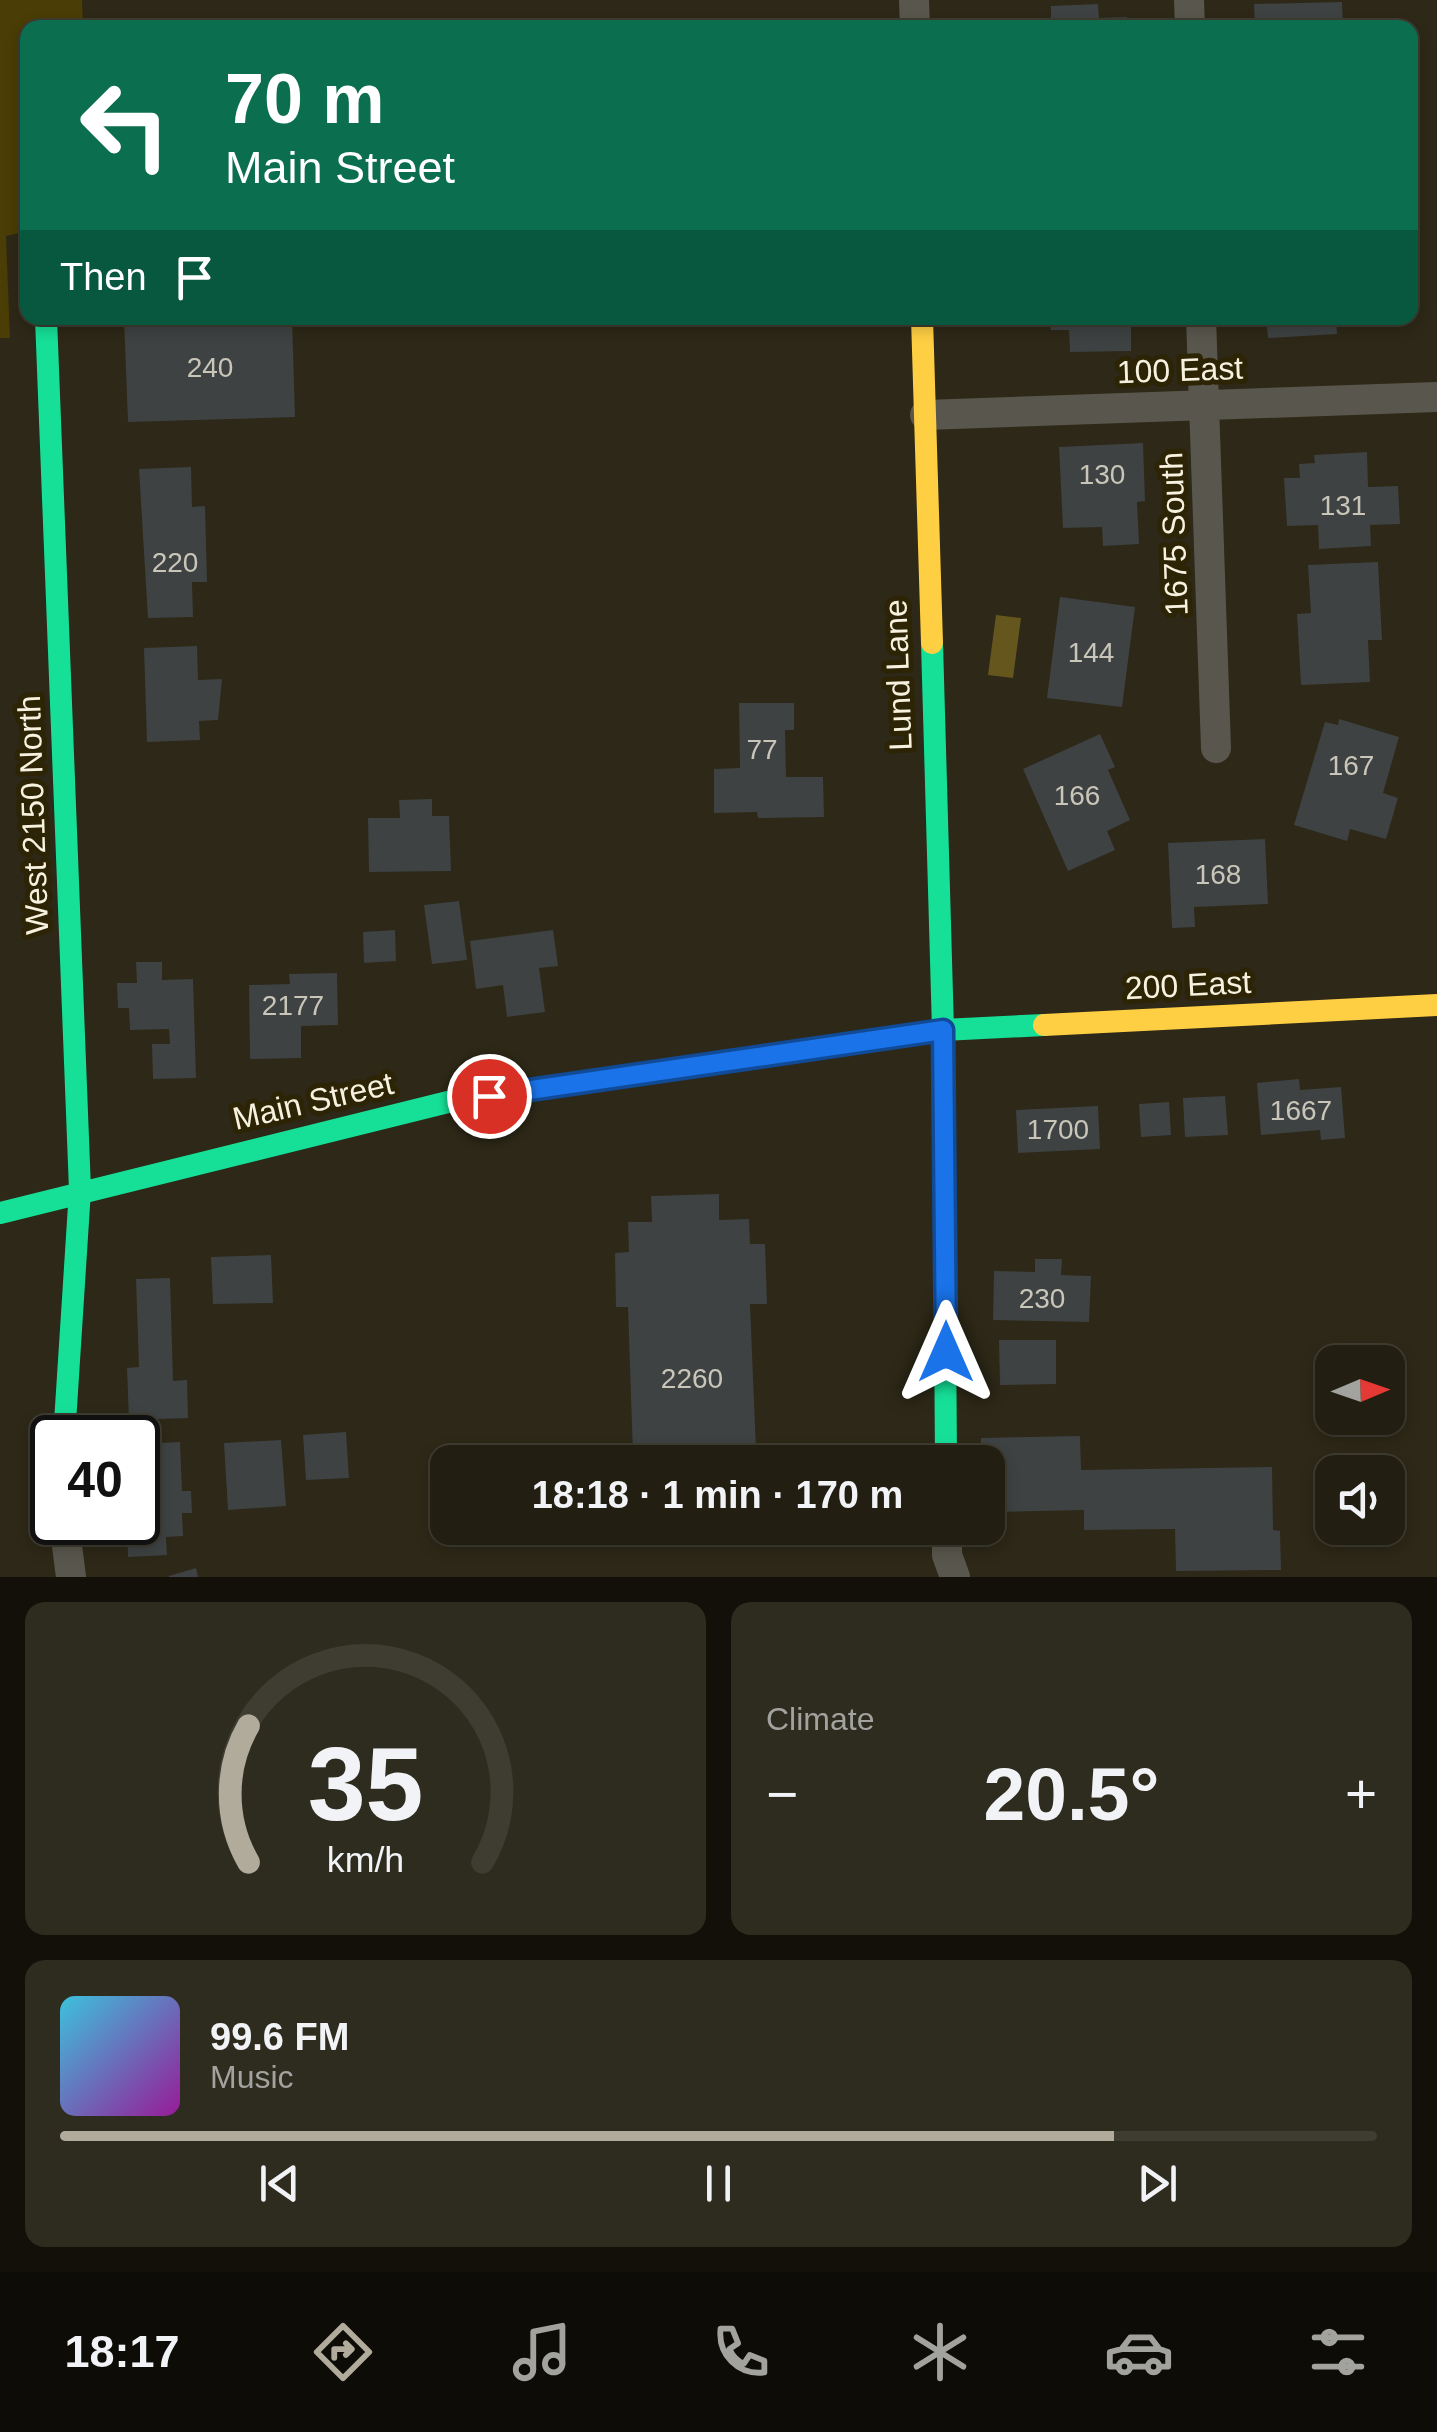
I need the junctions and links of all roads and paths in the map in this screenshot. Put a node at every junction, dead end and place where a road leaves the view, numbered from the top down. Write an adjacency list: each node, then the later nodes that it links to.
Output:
1 (46, 325): 10 (street, West 2150 North)
2 (922, 325): 6 (street, Lund Lane)
3 (1201, 325): 5 (street, 1675 South)
4 (1437, 397): 5 (street, 100 East)
5 (1204, 404): 6 (street, 100 East); 7 (street, 1675 South)
6 (925, 416): 9 (street, Lund Lane)
7 (1216, 748)
8 (1437, 1005): 9 (street, 200 East)
9 (943, 1030): 10 (street, Main Street); 13 (street, Lund Lane)
10 (80, 1190): 11 (street, Main Street); 12 (street, West 2150 North)
11 (0, 1213)
12 (65, 1415)
13 (946, 1445)
14 (67, 1545): 16 (street)
15 (947, 1545): 17 (street)
16 (71, 1577)
17 (955, 1577)

